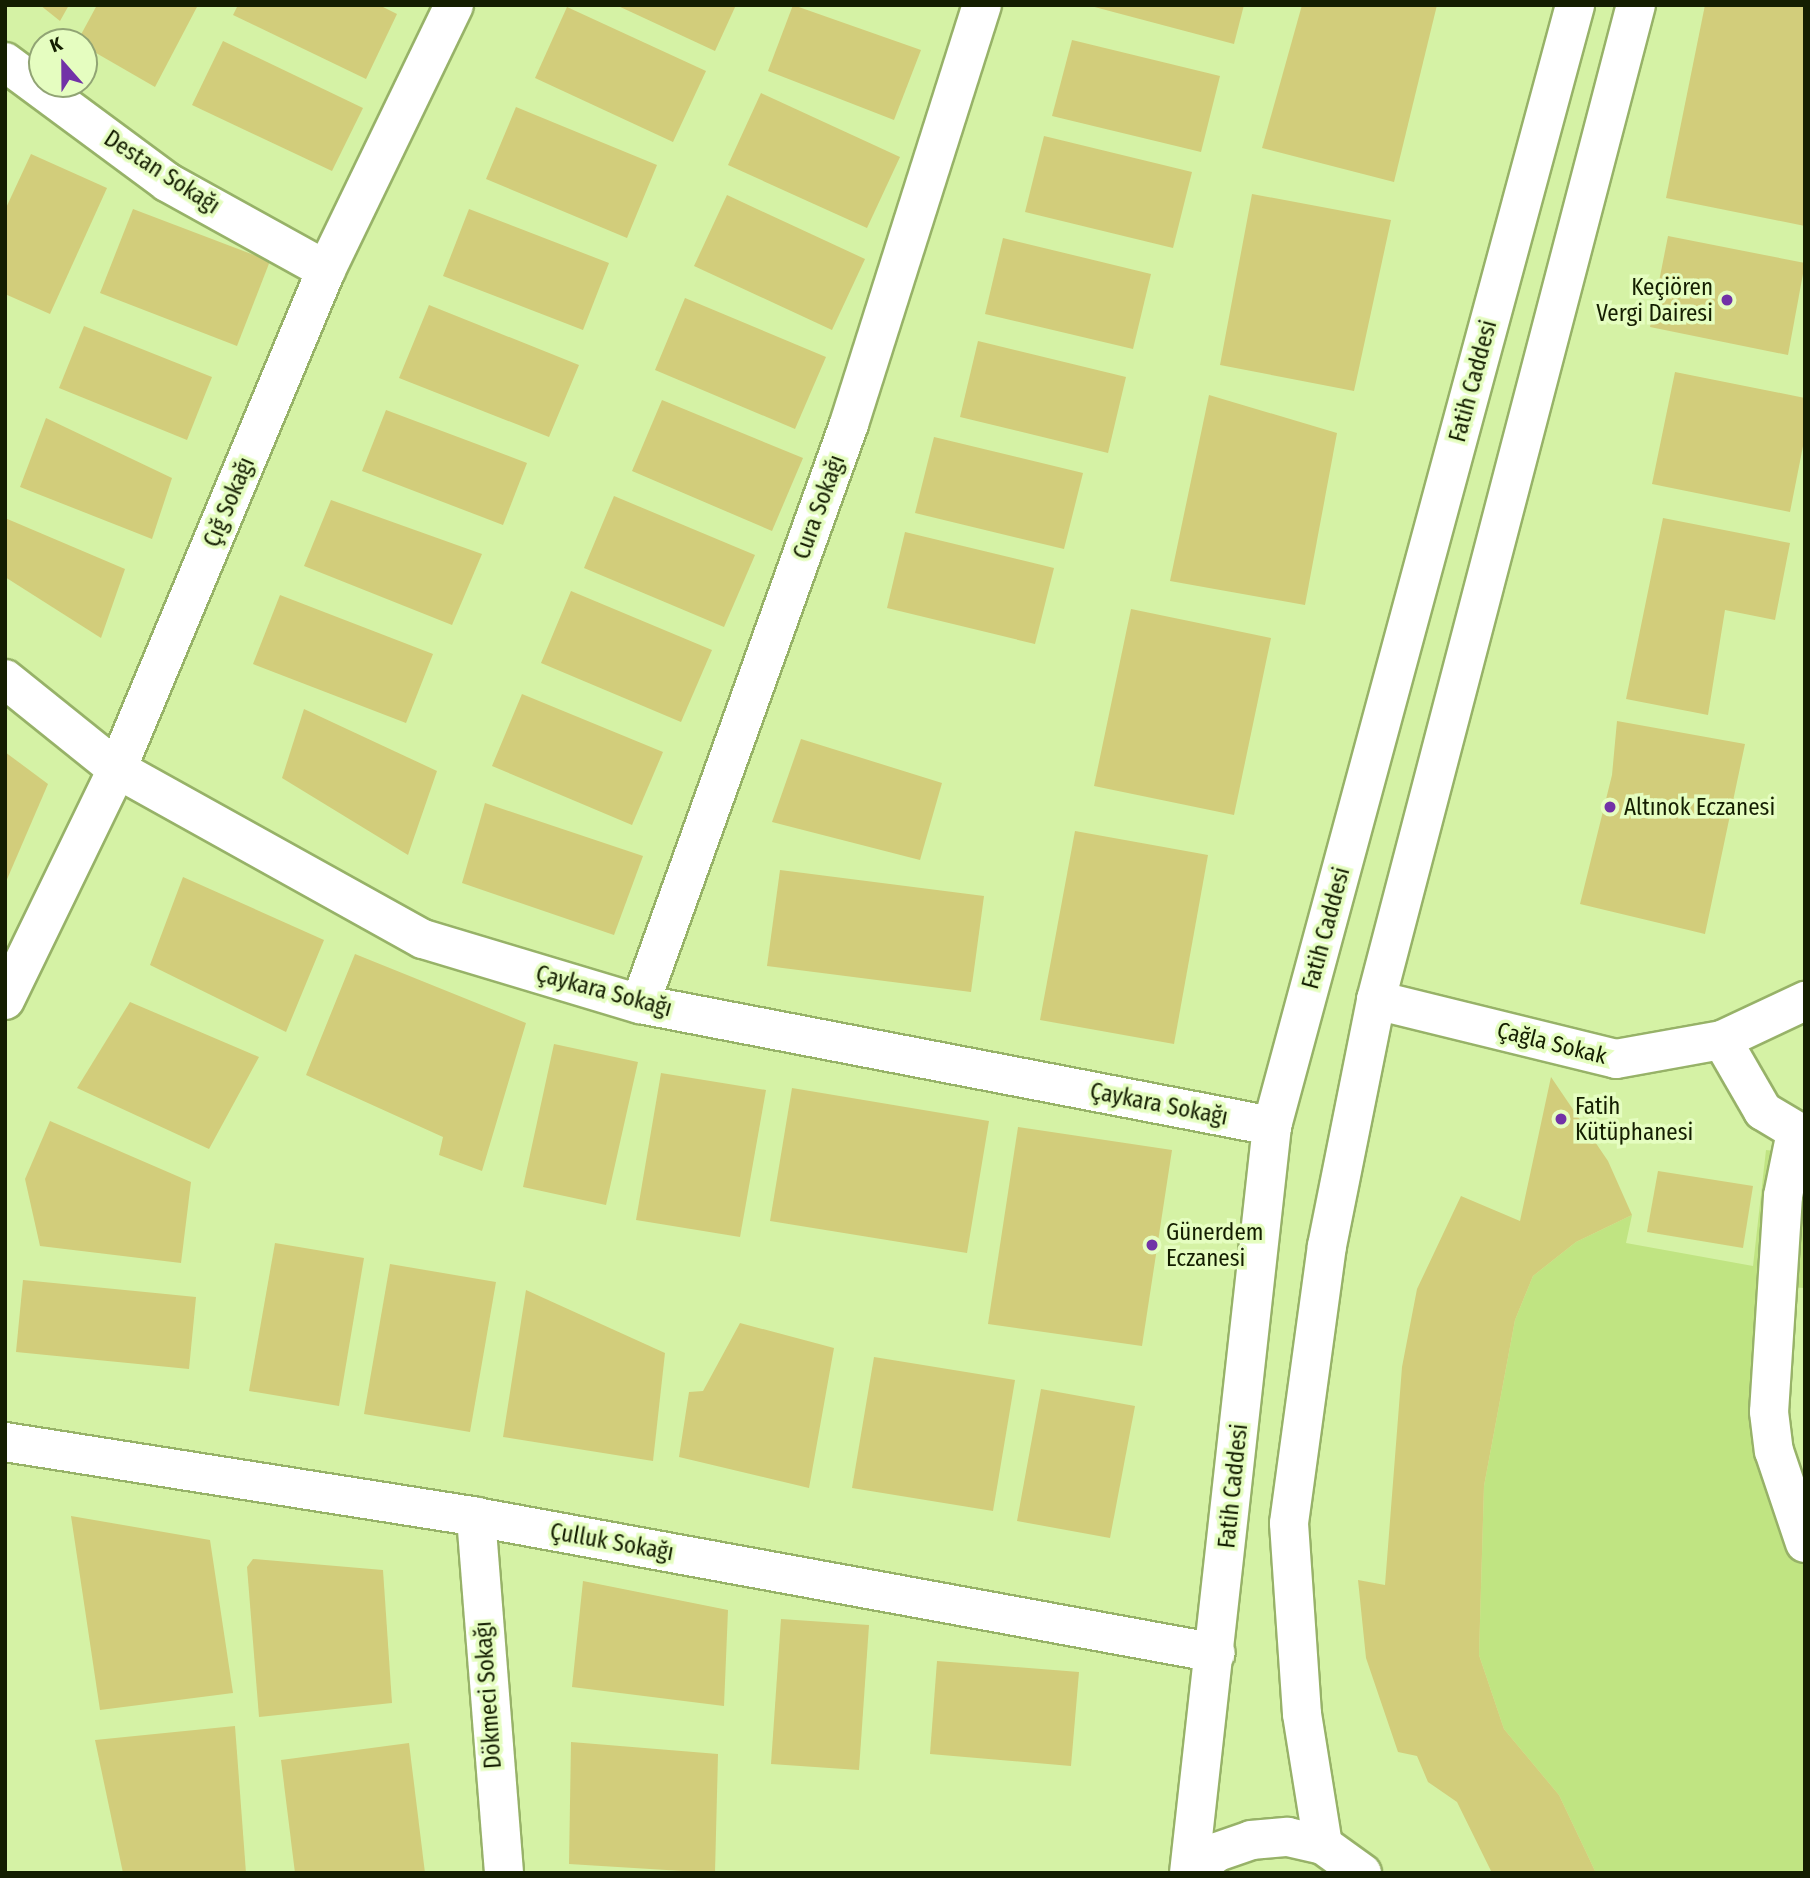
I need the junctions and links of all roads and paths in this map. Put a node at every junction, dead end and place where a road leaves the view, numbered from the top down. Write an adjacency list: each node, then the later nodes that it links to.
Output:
1 (454, 5): 6 (street, Çığ Sokağı)
2 (982, 5): 12 (street, Cura Sokağı)
3 (1575, 5): 14 (street, Fatih Caddesi)
4 (1636, 5): 10 (street)
5 (5, 62): 6 (street, Destan Sokağı)
6 (326, 270): 8 (street, Çığ Sokağı)
7 (5, 679): 8 (street, Çaykara Sokağı)
8 (117, 769): 9 (street, Çığ Sokağı); 12 (street, Çaykara Sokağı)
9 (5, 1000)
10 (1376, 1000): 13 (street, Çağla Sokak); 20 (street)
11 (1805, 1001): 13 (street, Çağla Sokak)
12 (640, 1004): 14 (street, Çaykara Sokağı)
13 (1722, 1041): 15 (street)
14 (1272, 1126): 19 (street, Fatih Caddesi)
15 (1800, 1134): 18 (street)
16 (5, 1442): 17 (street, Çulluk Sokağı)
17 (476, 1517): 19 (street, Çulluk Sokağı); 21 (street, Dökmeci Sokağı)
18 (1805, 1543)
19 (1216, 1653): 22 (street, Fatih Caddesi)
20 (1322, 1845): 22 (street); 23 (street)
21 (504, 1873)
22 (1190, 1873)
23 (1362, 1873)

